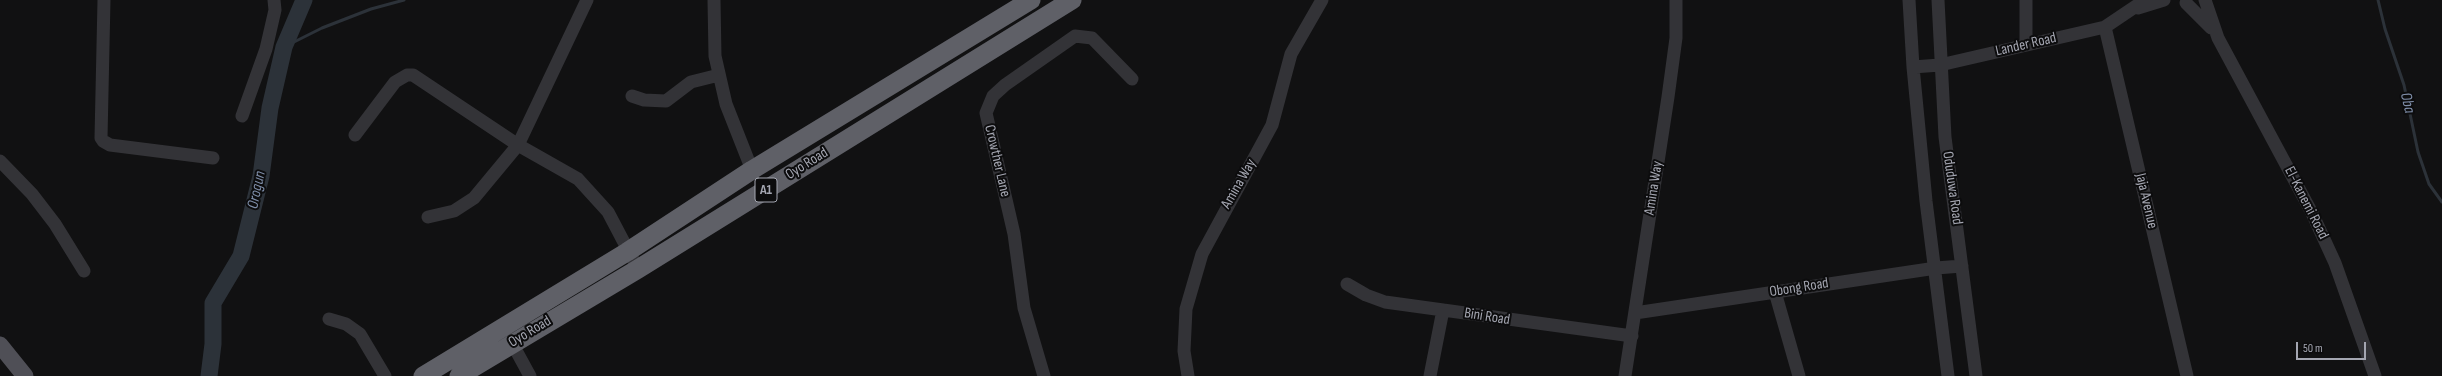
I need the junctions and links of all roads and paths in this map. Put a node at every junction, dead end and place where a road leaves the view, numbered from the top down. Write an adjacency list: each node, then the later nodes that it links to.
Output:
1 (104, 0): 28 (street)
2 (274, 0): 25 (street)
3 (587, 0): 27 (street)
4 (1031, 0): 30 (highway, Oyo Road / A1)
5 (1072, 0): 35 (highway, Oyo Road / A1)
6 (1322, 0): 51 (street, Amina Way)
7 (1676, 0): 40 (street, Amina Way)
8 (1909, 0): 21 (street, Oduduwa Road)
9 (1938, 0): 20 (street, Oduduwa Road)
10 (2026, 0): 19 (street)
11 (2145, 0): 16 (street, Lander Road)
12 (2164, 0): 16 (street, Lander Road)
13 (2205, 0): 18 (street, El-Kanemi Road)
14 (716, 1): 22 (street)
15 (2183, 1): 18 (street, El-Kanemi Road)
16 (2134, 9): 17 (street, Lander Road)
17 (2104, 27): 19 (street, Lander Road); 57 (street, Jaja Avenue)
18 (2218, 38): 58 (street, El-Kanemi Road)
19 (2026, 44): 20 (street, Lander Road)
20 (1940, 65): 21 (street, Lander Road); 33 (street, Oduduwa Road)
21 (1913, 67): 34 (street, Oduduwa Road)
22 (719, 75): 24 (street); 30 (street)
23 (1132, 79): 50 (street, Crowther Lane)
24 (632, 96)
25 (242, 116)
26 (355, 135): 27 (street)
27 (518, 145): 31 (street); 32 (street)
28 (213, 158)
29 (0, 160): 36 (street)
30 (752, 170): 32 (highway, Oyo Road / A1)
31 (428, 217)
32 (627, 252): 35 (street); 47 (highway, Oyo Road / A1)
33 (1962, 266): 34 (street, Obong Road); 56 (street, Oduduwa Road)
34 (1936, 268): 38 (street, Obong Road); 55 (street, Oduduwa Road)
35 (638, 269): 43 (highway, Oyo Road / A1)
36 (84, 272)
37 (1347, 284): 39 (street, Bini Road)
38 (1775, 292): 40 (street, Obong Road); 54 (street)
39 (1443, 310): 42 (street, Bini Road); 52 (street)
40 (1635, 313): 42 (street, Amina Way)
41 (329, 319): 46 (street)
42 (1632, 336): 53 (street, Amina Way)
43 (512, 343): 48 (highway, Oyo Road / A1); 49 (street)
44 (0, 344): 45 (main road)
45 (25, 376)
46 (385, 376)
47 (423, 376)
48 (459, 376)
49 (530, 376)
50 (1044, 376)
51 (1188, 376)
52 (1430, 376)
53 (1625, 376)
54 (1799, 376)
55 (1948, 376)
56 (1976, 376)
57 (2187, 376)
58 (2375, 376)

